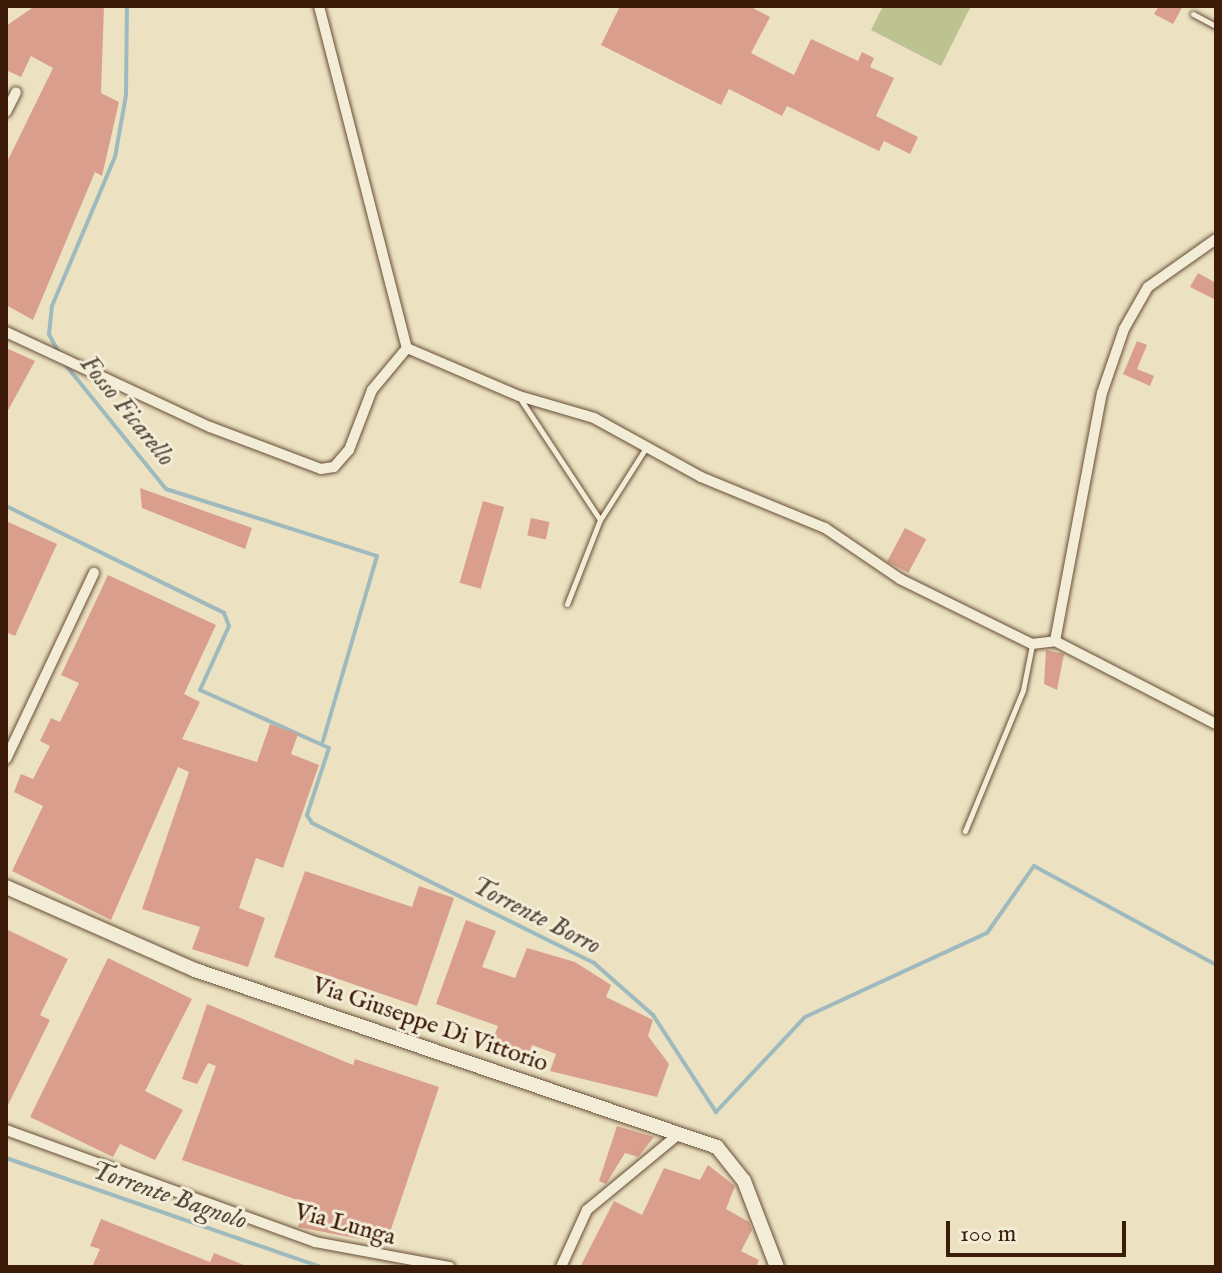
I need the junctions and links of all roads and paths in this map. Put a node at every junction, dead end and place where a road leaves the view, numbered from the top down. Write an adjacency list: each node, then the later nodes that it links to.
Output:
1 (319, 6): 8 (street)
2 (1193, 14): 3 (lane)
3 (1216, 26)
4 (16, 92): 5 (street)
5 (6, 112)
6 (1216, 239): 14 (street)
7 (6, 332): 8 (street)
8 (407, 348): 9 (street)
9 (519, 396): 10 (street); 11 (lane)
10 (645, 449): 11 (lane); 15 (street)
11 (600, 520): 13 (lane)
12 (94, 573): 17 (street)
13 (567, 604)
14 (1055, 641): 15 (street); 16 (street)
15 (1032, 644): 18 (lane)
16 (1216, 724)
17 (6, 759)
18 (965, 831)
19 (6, 887): 21 (street, Via Giuseppe Di Vittorio)
20 (6, 1130): 22 (street, Via Lunga)
21 (679, 1134): 23 (street); 24 (street, Via Giuseppe Di Vittorio)
22 (450, 1267)
23 (561, 1267)
24 (777, 1267)

